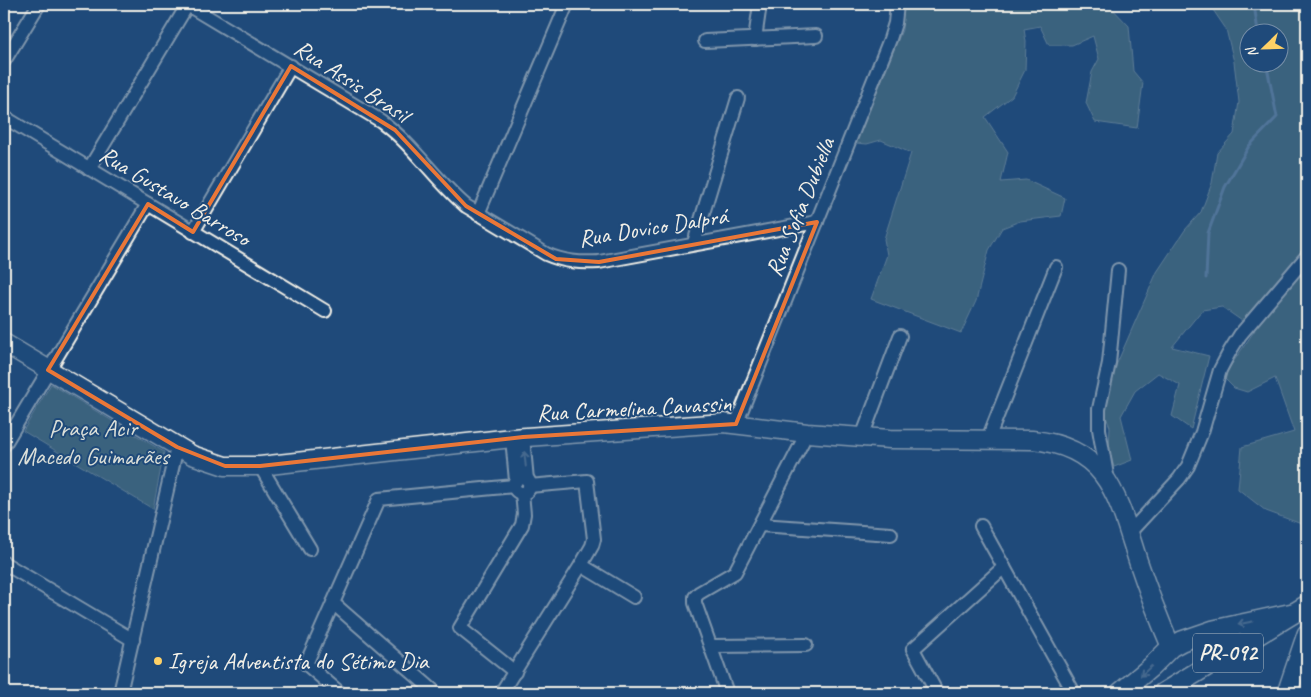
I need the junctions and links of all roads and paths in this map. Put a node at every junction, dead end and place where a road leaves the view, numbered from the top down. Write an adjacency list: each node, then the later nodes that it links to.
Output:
1 (38, 4): 9 (street)
2 (188, 4): 10 (street, Rua Assis Brasil); 13 (street)
3 (567, 4): 15 (street)
4 (760, 4): 7 (street)
5 (897, 4): 16 (street, Rua Sofia Dubiella)
6 (816, 36): 7 (street)
7 (755, 39): 8 (street)
8 (705, 41)
9 (4, 61)
10 (291, 66): 15 (street, Rua Assis Brasil); 17 (street)
11 (738, 98): 18 (street)
12 (4, 117): 13 (street, Rua Gustavo Barroso)
13 (89, 168): 14 (street, Rua Gustavo Barroso)
14 (148, 204): 17 (street, Rua Gustavo Barroso); 25 (street)
15 (478, 214): 18 (street, Rua Dovico Dalprá)
16 (817, 222): 18 (street, Rua Dovico Dalprá); 26 (street, Rua Sofia Dubiella)
17 (194, 232): 22 (street, Rua Gustavo Barroso)
18 (694, 243)
19 (1307, 256): 38 (street)
20 (1056, 267): 30 (street)
21 (1118, 270): 34 (street)
22 (324, 311)
23 (900, 336): 28 (street)
24 (4, 343): 25 (main road, Rua Carmelina Cavassin)
25 (48, 370): 31 (street); 32 (main road, Rua Carmelina Cavassin)
26 (736, 424): 27 (main road, Rua Carmelina Cavassin); 29 (main road, Rua Carmelina Cavassin)
27 (808, 433): 28 (main road, Rua Carmelina Cavassin); 36 (street)
28 (862, 437): 30 (main road, Rua Carmelina Cavassin)
29 (517, 438): 33 (main road, Rua Carmelina Cavassin); 35 (street)
30 (988, 439): 34 (main road, Rua Carmelina Cavassin)
31 (4, 445)
32 (176, 447): 33 (main road, Rua Carmelina Cavassin); 48 (street)
33 (260, 466): 40 (street)
34 (1108, 481): 38 (main road, Rua Carmelina Cavassin)
35 (522, 485): 42 (street); 45 (street); 52 (street)
36 (760, 525): 39 (street); 49 (street)
37 (981, 526): 43 (street)
38 (1129, 533): 51 (main road, Rua Carmelina Cavassin)
39 (891, 534)
40 (310, 549)
41 (4, 563): 48 (street)
42 (581, 564): 44 (street); 52 (street)
43 (1004, 567): 58 (street); 59 (street)
44 (634, 596)
45 (333, 603): 54 (street); 55 (street)
46 (1300, 609): 51 (main road, one-way to 51); 61 (main road, PR-092)
47 (1307, 634): 62 (main road)
48 (133, 640): 53 (street)
49 (711, 646): 50 (street); 57 (street)
50 (806, 646)
51 (1170, 647): 60 (main road, one-way to 60)
52 (515, 672): 56 (street)
53 (120, 693)
54 (340, 693)
55 (436, 693)
56 (502, 693)
57 (727, 693)
58 (937, 693)
59 (1074, 693)
60 (1120, 693)
61 (1163, 693)
62 (1287, 693)

